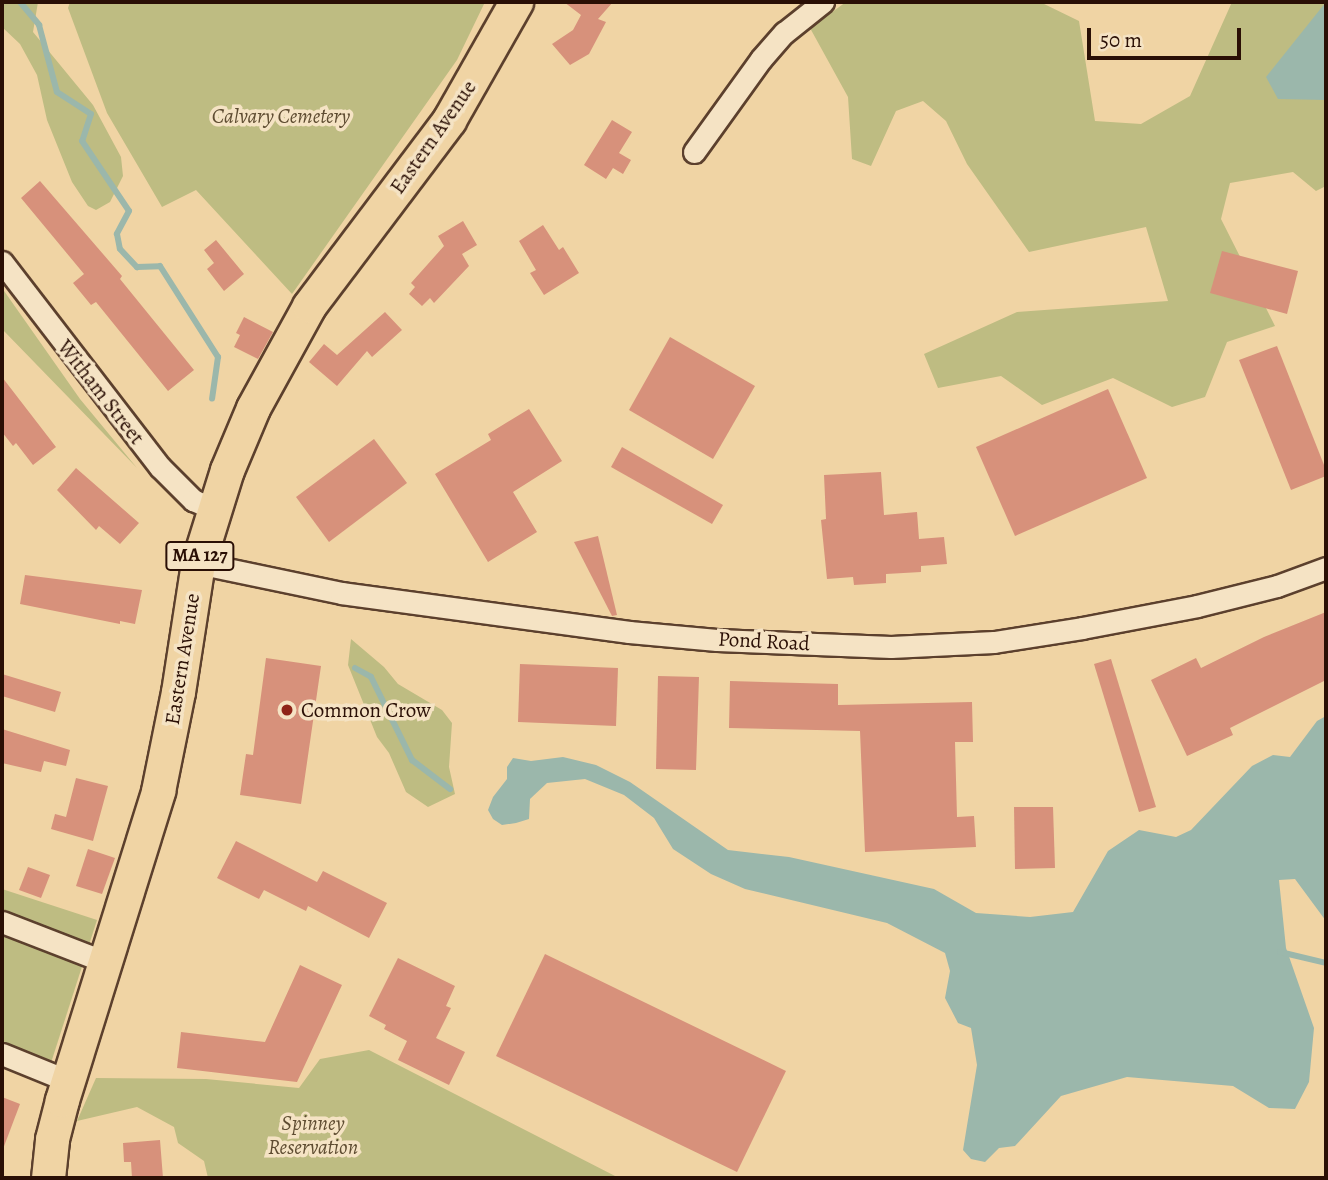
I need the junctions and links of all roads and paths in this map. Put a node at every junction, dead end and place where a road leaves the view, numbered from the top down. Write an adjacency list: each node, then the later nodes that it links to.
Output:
1 (516, 2): 5 (main road, Eastern Avenue / MA 127)
2 (823, 2): 3 (street)
3 (694, 152)
4 (2, 262): 5 (street, Witham Street)
5 (213, 509): 6 (main road, Eastern Avenue / MA 127)
6 (198, 563): 7 (street, Pond Road); 9 (main road, Eastern Avenue / MA 127)
7 (1326, 568)
8 (2, 922): 9 (street)
9 (104, 962): 11 (main road, Eastern Avenue / MA 127)
10 (2, 1054): 11 (street)
11 (68, 1081): 12 (main road, Eastern Avenue / MA 127)
12 (48, 1178)

